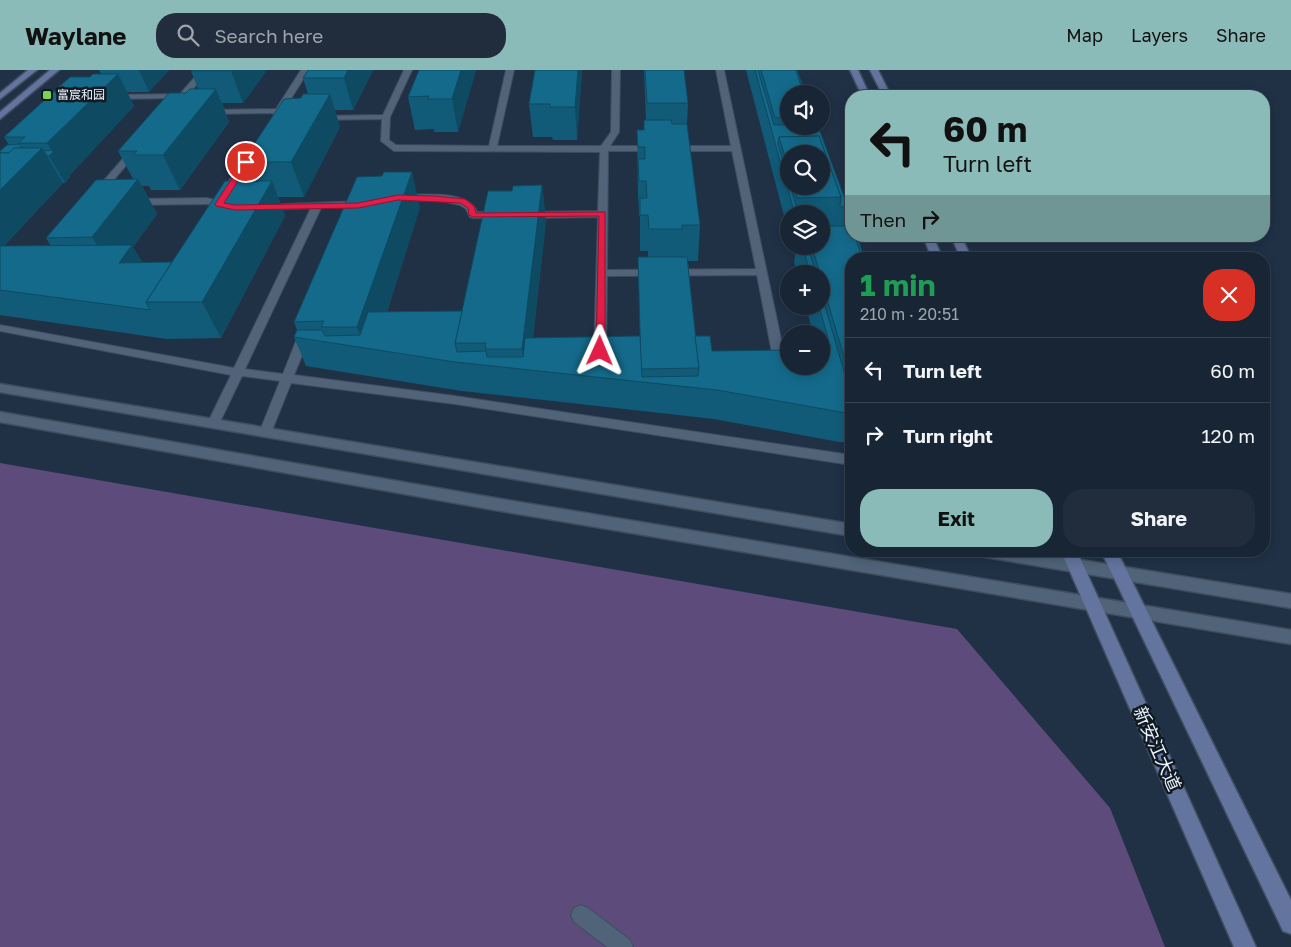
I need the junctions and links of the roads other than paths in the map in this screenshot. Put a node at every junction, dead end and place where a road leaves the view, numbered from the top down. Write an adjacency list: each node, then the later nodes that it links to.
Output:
1 (33, 70): 14 (main road)
2 (55, 70): 18 (main road)
3 (205, 70): 13 (lane)
4 (305, 70): 17 (lane)
5 (408, 70): 19 (lane)
6 (510, 70): 24 (lane)
7 (616, 70): 25 (lane)
8 (720, 70): 23 (lane)
9 (854, 70): 11 (main road)
10 (874, 70): 12 (main road)
11 (863, 90)
12 (884, 90)
13 (182, 96): 15 (lane); 16 (lane)
14 (0, 97)
15 (102, 97)
16 (177, 112)
17 (196, 112)
18 (0, 116)
19 (386, 117): 20 (lane); 24 (lane)
20 (311, 118)
21 (264, 134): 32 (lane)
22 (142, 142): 27 (lane)
23 (736, 148): 25 (lane); 35 (lane)
24 (492, 149): 25 (lane)
25 (604, 149): 34 (lane)
26 (390, 199): 34 (lane)
27 (100, 202)
28 (119, 202): 32 (lane)
29 (374, 202): 30 (lane)
30 (317, 206): 31 (lane); 41 (lane)
31 (254, 207)
32 (217, 208): 33 (lane)
33 (235, 208)
34 (603, 214): 36 (lane)
35 (762, 272): 36 (lane); 40 (lane)
36 (602, 273): 39 (lane)
37 (310, 324): 42 (lane)
38 (0, 328): 41 (lane)
39 (600, 351)
40 (779, 358)
41 (238, 371): 42 (lane); 45 (lane)
42 (287, 378): 46 (lane); 47 (lane)
43 (0, 388): 45 (street)
44 (0, 417): 54 (street)
45 (213, 424): 46 (street)
46 (265, 433): 48 (street)
47 (845, 459)
48 (845, 529)
49 (1050, 557): 51 (street)
50 (1112, 557): 52 (main road)
51 (1072, 559): 52 (street); 54 (main road, 新安江大道)
52 (1120, 573): 53 (street); 55 (main road)
53 (1291, 601)
54 (1093, 604): 55 (street); 60 (main road, 新安江大道)
55 (1139, 612): 56 (street); 58 (main road)
56 (1291, 637)
57 (581, 915): 59 (lane)
58 (1291, 923)
59 (623, 947)
60 (1245, 947)

